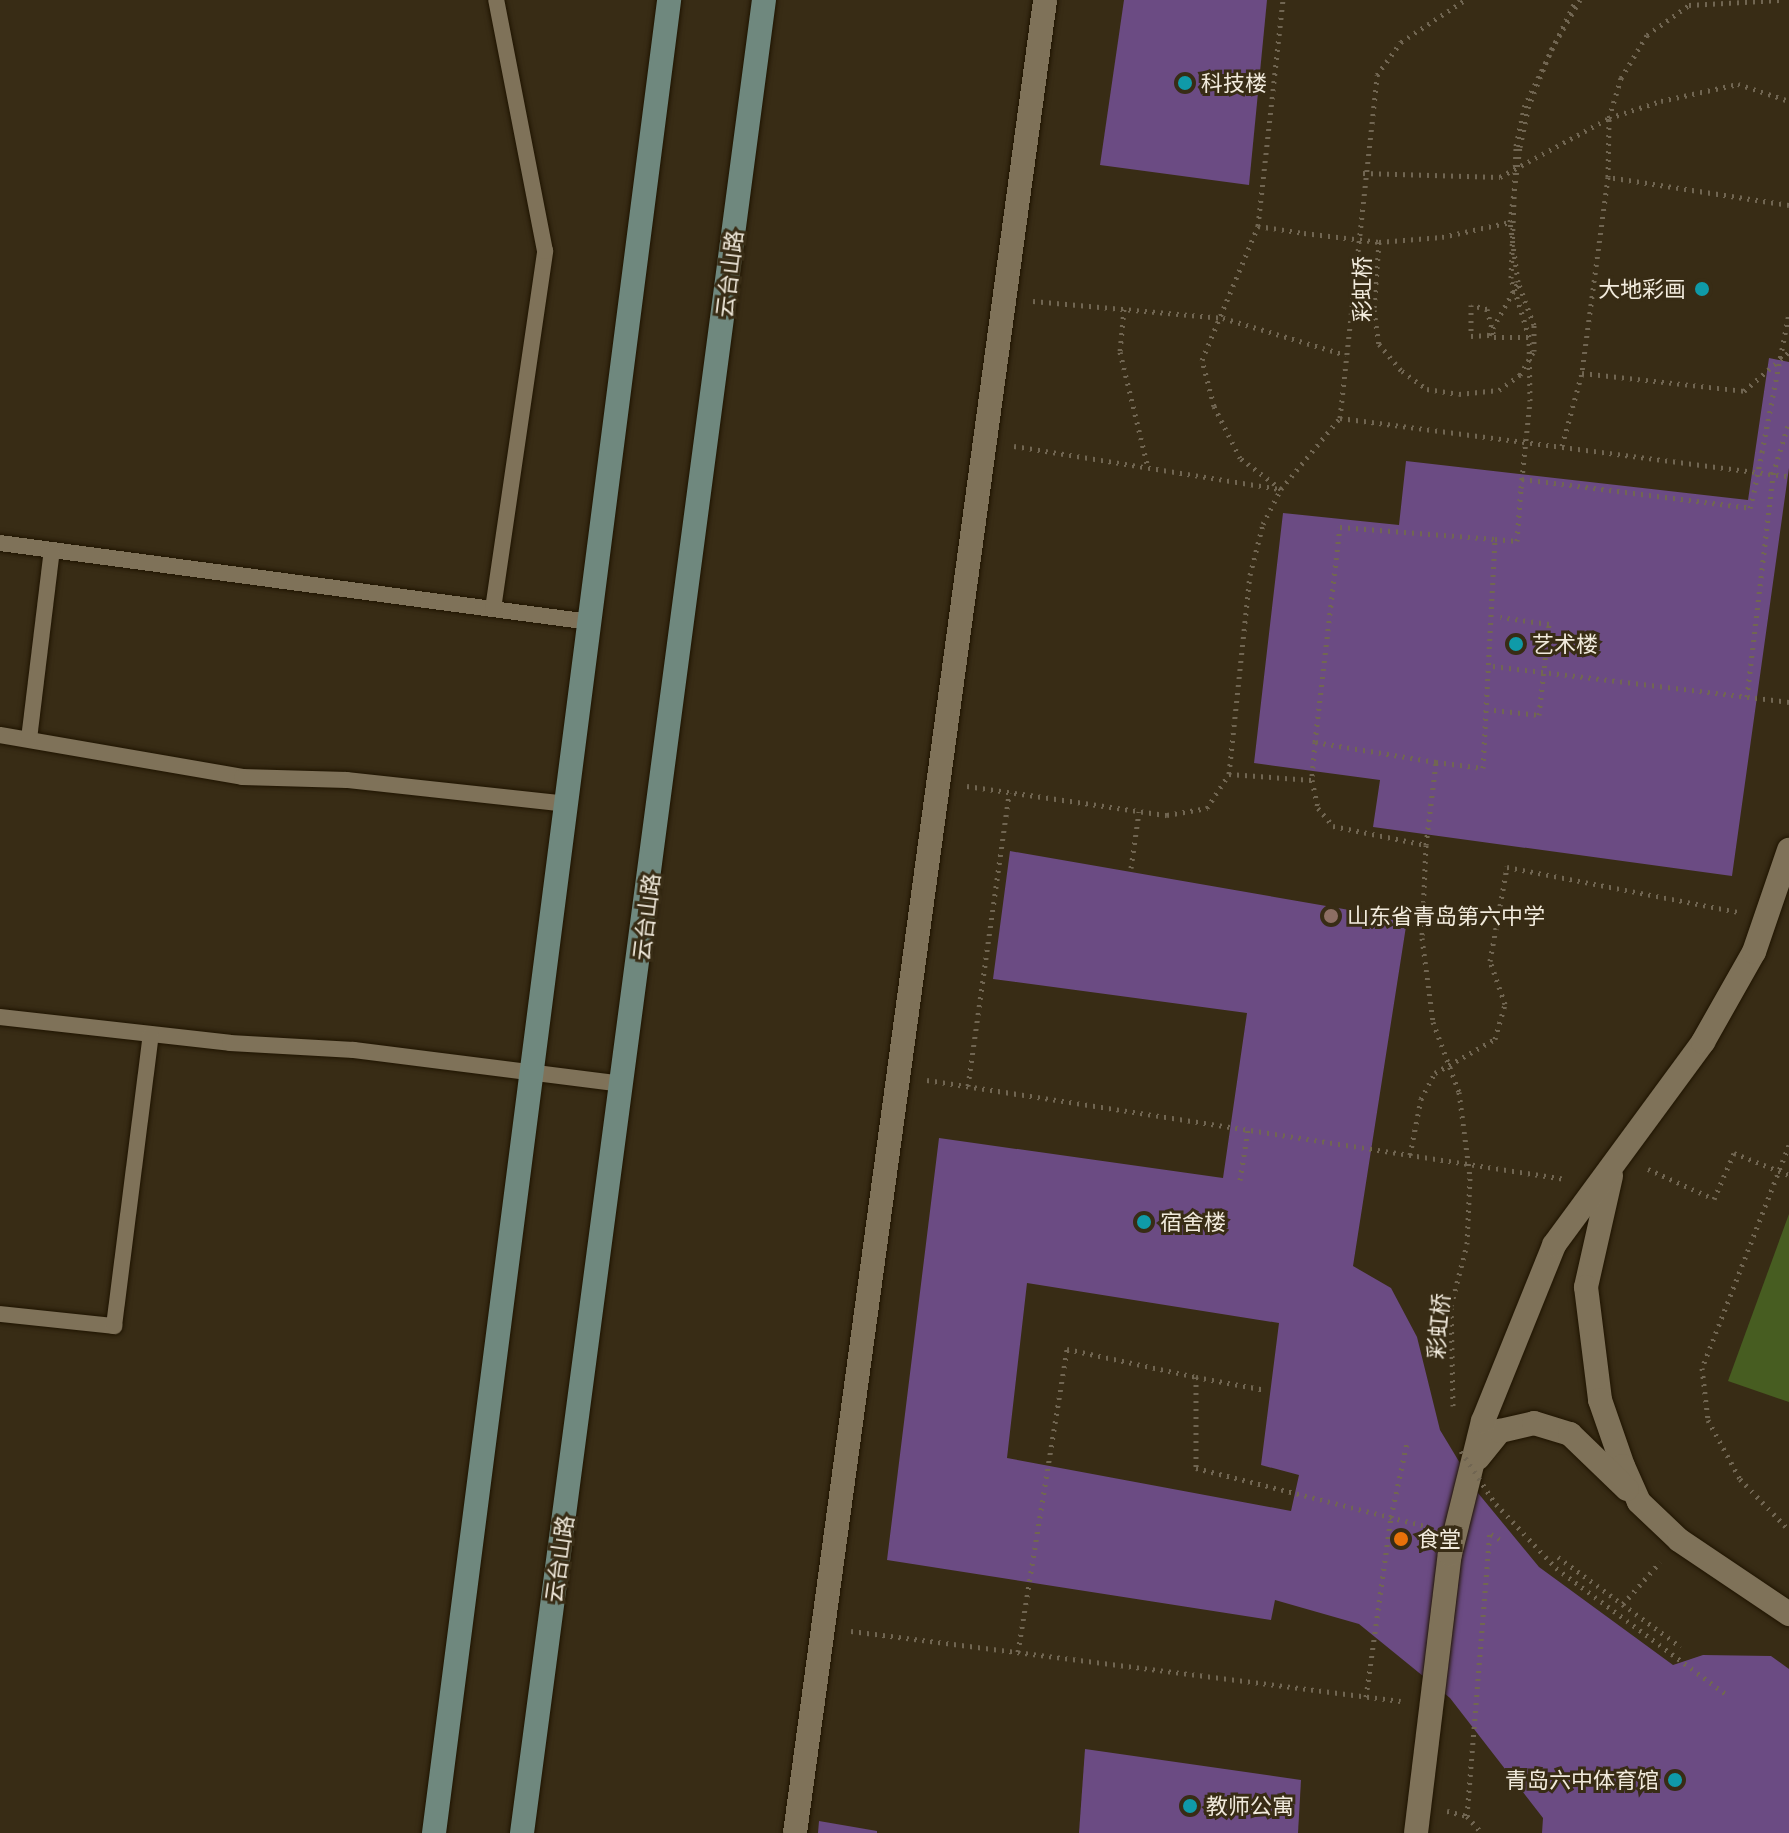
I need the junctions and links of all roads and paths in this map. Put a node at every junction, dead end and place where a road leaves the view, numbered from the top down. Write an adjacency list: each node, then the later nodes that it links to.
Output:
1 (496, 0): 40 (lane)
2 (669, 0): 42 (main road)
3 (764, 0): 66 (main road, 云台山路)
4 (1045, 0): 20 (street)
5 (1283, 0): 17 (path)
6 (1465, 0): 13 (path)
7 (1578, 0): 12 (path); 16 (path, bridge)
8 (1782, 0): 9 (path); 11 (path)
9 (1789, 5)
10 (1789, 101): 11 (path)
11 (1609, 118): 12 (path); 14 (path)
12 (1517, 167): 13 (path); 16 (path)
13 (1363, 173): 26 (path)
14 (1608, 177): 15 (path); 27 (path)
15 (1789, 205)
16 (1510, 222): 18 (path, 彩虹桥, bridge); 19 (path, 彩虹桥); 24 (path, bridge)
17 (1258, 226): 18 (path, 彩虹桥, bridge); 23 (path)
18 (1379, 242): 19 (path, 彩虹桥)
19 (1518, 282): 24 (path, bridge)
20 (1004, 298): 21 (path); 30 (street)
21 (1124, 309): 23 (path); 32 (path)
22 (1789, 313): 25 (path)
23 (1223, 318): 26 (path); 36 (path)
24 (1529, 337): 35 (path, bridge)
25 (1786, 352): 27 (path); 35 (path, bridge)
26 (1346, 355): 28 (path)
27 (1582, 373): 31 (path)
28 (1340, 418): 31 (path); 36 (path)
29 (1789, 422): 33 (path)
30 (985, 442): 32 (path); 54 (street)
31 (1562, 446): 33 (path)
32 (1148, 468): 36 (path)
33 (1773, 474): 34 (path); 45 (path)
34 (1789, 476)
35 (1522, 479): 37 (path, bridge)
36 (1281, 489): 52 (path)
37 (1495, 539): 43 (path); 50 (path)
38 (0, 543): 39 (lane)
39 (52, 550): 40 (lane); 49 (lane)
40 (493, 609): 42 (lane)
41 (1500, 617): 44 (path)
42 (590, 622): 56 (main road)
43 (1492, 666): 44 (path, bridge); 51 (path)
44 (1544, 672): 45 (path); 47 (path)
45 (1747, 697): 46 (path)
46 (1789, 702)
47 (1494, 710)
48 (0, 735): 49 (lane)
49 (29, 739): 56 (lane)
50 (1315, 742): 51 (path); 53 (path)
51 (1436, 762): 58 (path, 彩虹桥)
52 (1229, 774): 53 (path); 57 (path)
53 (1312, 780): 58 (path)
54 (938, 782): 55 (path); 65 (street)
55 (1009, 793): 57 (path); 67 (path)
56 (567, 804): 64 (main road)
57 (1139, 812): 60 (path)
58 (1426, 845): 79 (path, 彩虹桥, bridge)
59 (1789, 850): 61 (street)
60 (1131, 868)
61 (1766, 918): 70 (path); 71 (street)
62 (0, 1017): 63 (lane)
63 (151, 1034): 64 (lane); 76 (lane)
64 (532, 1072): 66 (lane); 100 (main road)
65 (898, 1075): 67 (path); 94 (street)
66 (623, 1084): 101 (main road, 云台山路)
67 (968, 1086): 68 (path)
68 (1248, 1130): 70 (path); 74 (path)
69 (1789, 1145): 72 (path)
70 (1410, 1155): 75 (path)
71 (1618, 1155): 72 (path); 75 (street); 83 (street)
72 (1779, 1171): 73 (path); 86 (path)
73 (1789, 1175)
74 (1240, 1180)
75 (1599, 1184): 82 (street)
76 (0, 1314)
77 (1196, 1377): 78 (path); 85 (path); 96 (path)
78 (1266, 1390)
79 (1454, 1411)
80 (1459, 1437): 97 (path, bridge)
81 (1407, 1443): 85 (path)
82 (1460, 1501): 83 (street); 87 (street)
83 (1639, 1502): 89 (street)
84 (1491, 1516): 88 (path)
85 (1391, 1517): 87 (path); 98 (path)
86 (1789, 1530)
87 (1455, 1534): 99 (street)
88 (1490, 1534): 90 (path); 104 (path)
89 (1679, 1540): 92 (path); 93 (street)
90 (1502, 1541)
91 (1558, 1557): 92 (path)
92 (1623, 1604): 95 (path)
93 (1789, 1614)
94 (823, 1627): 96 (path); 102 (street)
95 (1681, 1647)
96 (1018, 1652): 98 (path)
97 (1727, 1695)
98 (1366, 1697): 99 (path)
99 (1430, 1705): 103 (street)
100 (434, 1833)
101 (522, 1833)
102 (795, 1833)
103 (1416, 1833)
104 (1482, 1833)

